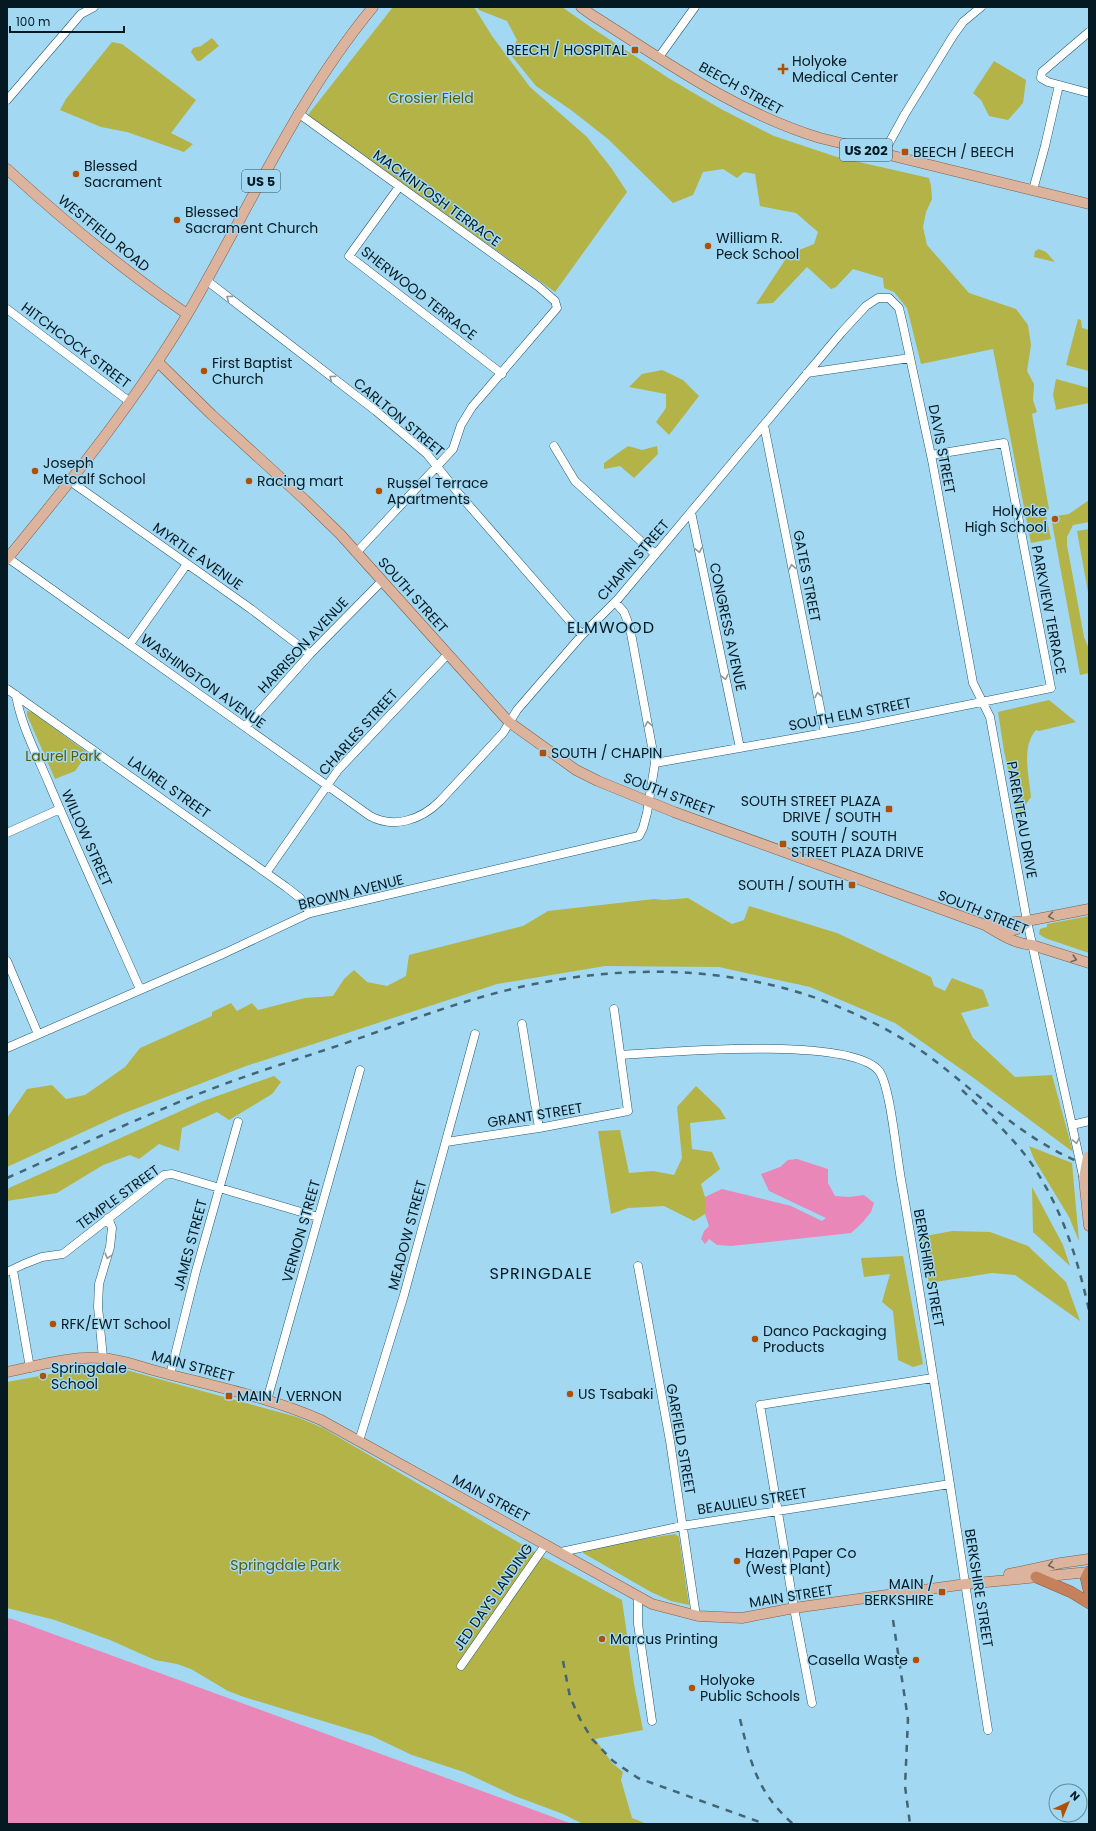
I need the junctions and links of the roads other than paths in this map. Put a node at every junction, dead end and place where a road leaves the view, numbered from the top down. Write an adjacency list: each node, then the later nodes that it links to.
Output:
1 (94, 7): 10 (street)
2 (373, 7): 11 (main road, US 5)
3 (581, 7): 7 (main road, BEECH STREET / US 202)
4 (695, 7): 7 (street)
5 (978, 8): 12 (street)
6 (1089, 32): 8 (street)
7 (659, 57): 12 (main road, BEECH STREET / US 202)
8 (1059, 85): 9 (street); 15 (street)
9 (1089, 93)
10 (7, 100)
11 (298, 113): 14 (street, MACKINTOSH TERRACE); 17 (main road, US 5)
12 (883, 154): 15 (main road, BEECH STREET / US 202)
13 (7, 169): 20 (main road, WESTFIELD ROAD)
14 (399, 186): 24 (street, SHERWOOD TERRACE); 24 (street, MACKINTOSH TERRACE)
15 (1034, 190): 16 (main road, BEECH STREET / US 202)
16 (1089, 204)
17 (206, 280): 20 (main road, US 5); 29 (street, CARLTON STREET, one-way to 17)
18 (869, 304): 21 (street, DAVIS STREET); 23 (street, CHAPIN STREET)
19 (7, 310): 25 (street, HITCHCOCK STREET)
20 (187, 314): 22 (main road, US 5)
21 (910, 358): 23 (street); 28 (street, DAVIS STREET)
22 (158, 362): 25 (main road, US 5); 32 (main road, SOUTH STREET)
23 (807, 373): 26 (street, CHAPIN STREET)
24 (502, 374): 29 (street)
25 (130, 402): 30 (main road, US 5)
26 (764, 425): 31 (street, CHAPIN STREET); 48 (street, GATES STREET, one-way to 26)
27 (554, 446): 33 (street)
28 (931, 455): 42 (street, PARKVIEW TERRACE); 45 (street, DAVIS STREET)
29 (437, 466): 32 (street); 38 (street, CARLTON STREET)
30 (70, 481): 34 (main road, US 5); 35 (street, MYRTLE AVENUE)
31 (691, 512): 33 (street, CHAPIN STREET); 49 (street, CONGRESS AVENUE, one-way to 49)
32 (356, 553): 36 (main road, SOUTH STREET)
33 (655, 554): 37 (street, CHAPIN STREET)
34 (7, 558): 39 (street, WASHINGTON AVENUE)
35 (187, 564): 39 (street); 40 (street, MYRTLE AVENUE)
36 (382, 581): 40 (street, HARRISON AVENUE); 41 (main road, SOUTH STREET)
37 (615, 602): 38 (street, CHAPIN STREET); 50 (street, one-way to 37)
38 (582, 635): 46 (street, CHAPIN STREET)
39 (130, 644): 47 (street, WASHINGTON AVENUE)
40 (310, 654): 47 (street, HARRISON AVENUE)
41 (448, 654): 46 (main road, SOUTH STREET); 51 (street, CHARLES STREET)
42 (1051, 688): 45 (street, SOUTH ELM STREET)
43 (7, 689): 44 (street, LAUREL STREET)
44 (16, 695): 53 (street, WILLOW STREET); 56 (street, LAUREL STREET)
45 (981, 701): 48 (street, SOUTH ELM STREET); 59 (street, PARENTEAU DRIVE)
46 (509, 722): 52 (main road, SOUTH STREET); 54 (street, CHAPIN STREET)
47 (245, 728): 51 (street, WASHINGTON AVENUE)
48 (825, 733): 49 (street, SOUTH ELM STREET)
49 (740, 748): 50 (street, SOUTH ELM STREET)
50 (654, 763): 52 (street)
51 (327, 784): 54 (street, WASHINGTON AVENUE); 56 (street, CHARLES STREET)
52 (647, 801): 58 (street, BROWN AVENUE); 60 (main road, SOUTH STREET)
53 (60, 809): 55 (street); 64 (street, WILLOW STREET)
54 (384, 822)
55 (7, 833)
56 (266, 873): 58 (street, LAUREL STREET)
57 (1089, 909): 59 (main road, one-way to 59)
58 (310, 914): 64 (street, BROWN AVENUE)
59 (1027, 921): 60 (main road); 61 (street, PARENTEAU DRIVE)
60 (986, 925): 61 (main road, SOUTH STREET)
61 (1032, 945): 63 (main road, one-way to 63); 74 (street, SOUTH STREET)
62 (7, 961): 67 (street)
63 (1089, 963)
64 (140, 989): 67 (street, BROWN AVENUE)
65 (614, 1009): 70 (street)
66 (522, 1024): 75 (street)
67 (38, 1034): 69 (street, BROWN AVENUE)
68 (475, 1034): 76 (street, MEADOW STREET)
69 (7, 1048)
70 (622, 1055): 75 (street, GRANT STREET); 88 (street, BERKSHIRE STREET)
71 (360, 1070): 79 (street, VERNON STREET)
72 (1089, 1121): 74 (street)
73 (238, 1122): 78 (street, JAMES STREET)
74 (1072, 1125): 77 (street, SOUTH STREET, one-way to 77)
75 (539, 1128): 76 (street, GRANT STREET)
76 (446, 1142): 90 (street, MEADOW STREET)
77 (1085, 1155): 81 (main road, bridge)
78 (219, 1188): 79 (street, TEMPLE STREET); 80 (street, TEMPLE STREET); 87 (street, JAMES STREET)
79 (318, 1217): 89 (street, VERNON STREET)
80 (108, 1218): 83 (street, TEMPLE STREET); 84 (street, one-way to 84)
81 (1089, 1226)
82 (638, 1266): 93 (street, GARFIELD STREET)
83 (10, 1271): 85 (street)
84 (103, 1358): 85 (main road, MAIN STREET); 87 (main road, MAIN STREET)
85 (30, 1368): 86 (main road, MAIN STREET)
86 (7, 1372)
87 (170, 1375): 89 (main road, MAIN STREET)
88 (933, 1378): 91 (street, BERKSHIRE STREET); 92 (street)
89 (267, 1400): 90 (main road, MAIN STREET)
90 (359, 1441): 94 (main road, MAIN STREET)
91 (950, 1484): 92 (street, BEAULIEU STREET); 99 (street, BERKSHIRE STREET)
92 (777, 1510): 93 (street, BEAULIEU STREET); 103 (street)
93 (682, 1526): 95 (street, BEAULIEU STREET); 104 (street, GARFIELD STREET)
94 (546, 1544): 95 (main road, MAIN STREET); 105 (street, JED DAYS LANDING)
95 (561, 1552): 101 (main road, MAIN STREET)
96 (1089, 1559): 99 (main road, MAIN STREET, one-way to 99)
97 (1089, 1572): 98 (main road, MAIN STREET); 100 (highway)
98 (1036, 1577): 99 (main road, MAIN STREET); 102 (highway)
99 (966, 1584): 103 (main road, MAIN STREET); 108 (street, BERKSHIRE STREET)
100 (1089, 1591)
101 (638, 1597): 104 (main road, MAIN STREET); 107 (street)
102 (1089, 1603)
103 (794, 1608): 104 (main road, MAIN STREET); 106 (street)
104 (696, 1616)
105 (461, 1666)
106 (812, 1702)
107 (652, 1721)
108 (988, 1730)

